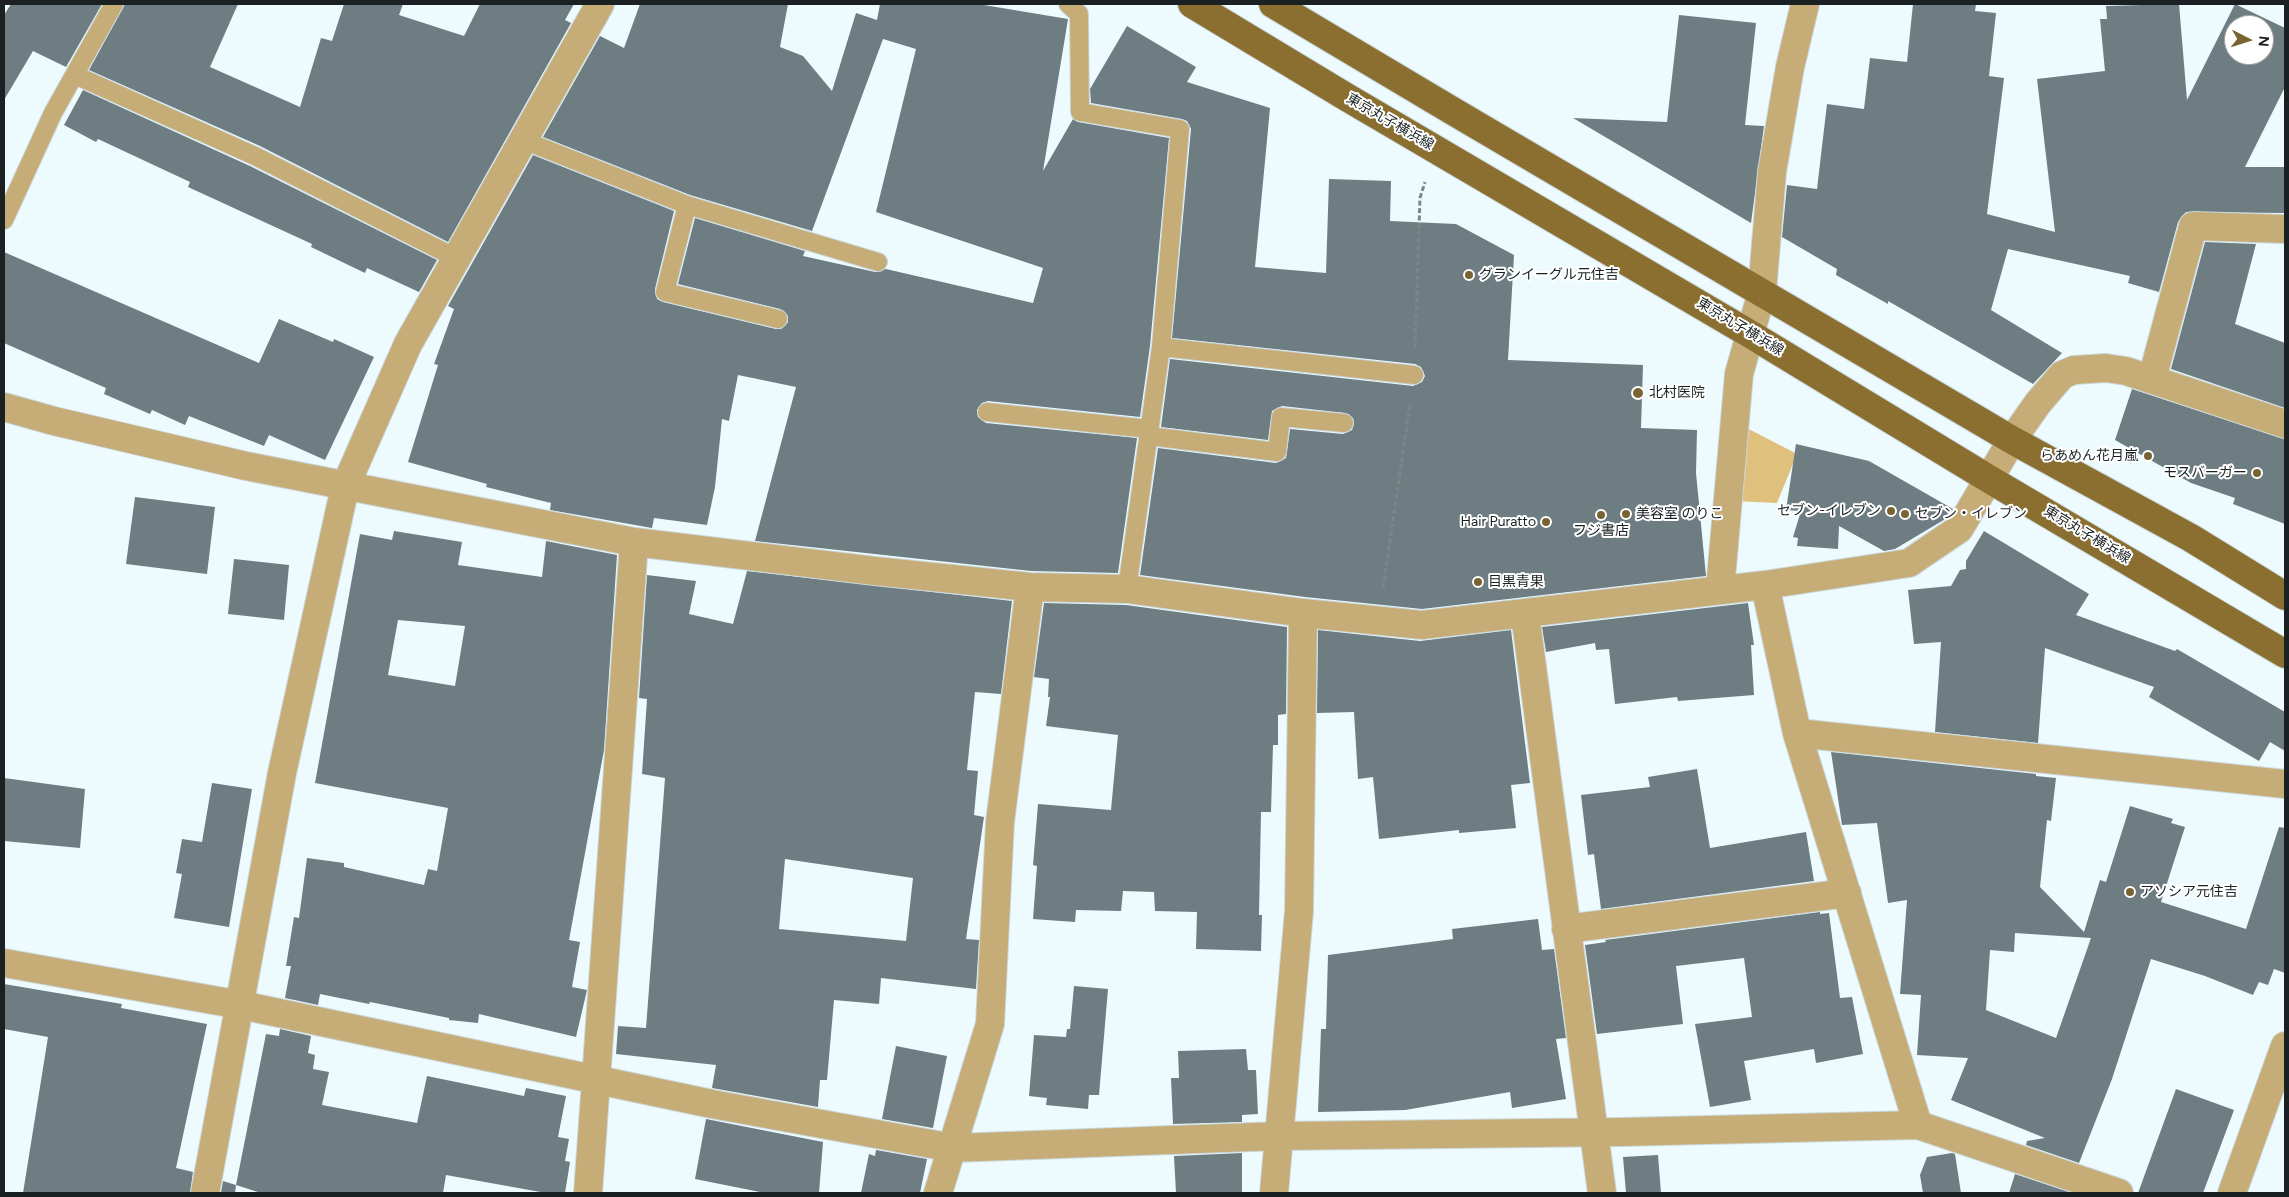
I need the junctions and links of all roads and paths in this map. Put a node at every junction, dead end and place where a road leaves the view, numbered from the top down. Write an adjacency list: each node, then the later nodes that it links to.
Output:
1 (114, 4): 7 (lane)
2 (600, 4): 8 (street)
3 (1068, 4): 17 (lane)
4 (1192, 4): 16 (main road, 東京丸子横浜線)
5 (1274, 4): 14 (main road)
6 (1805, 4): 14 (street)
7 (75, 76): 10 (lane); 12 (lane)
8 (523, 140): 9 (lane); 12 (street)
9 (687, 205): 13 (lane); 15 (lane)
10 (4, 220)
11 (2285, 229): 19 (street)
12 (456, 258): 27 (street)
13 (878, 262)
14 (1762, 292): 16 (street); 25 (main road)
15 (778, 318)
16 (1750, 334): 26 (main road, 東京丸子横浜線); 32 (street)
17 (1161, 347): 18 (lane); 24 (lane)
18 (1414, 375)
19 (2152, 379): 23 (street); 25 (street)
20 (4, 407): 27 (street)
21 (987, 412): 24 (lane)
22 (1344, 423): 24 (lane)
23 (2285, 424)
24 (1149, 433): 31 (lane)
25 (2012, 440): 26 (street); 33 (main road)
26 (1989, 479): 29 (street); 36 (main road, 東京丸子横浜線)
27 (345, 487): 28 (street); 42 (street)
28 (634, 542): 30 (street); 44 (street)
29 (1765, 586): 32 (street); 37 (street)
30 (1030, 587): 31 (street); 48 (street)
31 (1127, 589): 34 (street)
32 (1720, 590): 35 (street)
33 (2285, 596)
34 (1303, 613): 35 (street); 47 (street)
35 (1525, 614): 40 (street)
36 (2285, 654)
37 (1798, 732): 38 (street); 39 (street)
38 (2285, 784)
39 (1847, 893): 40 (street); 45 (street)
40 (1566, 929): 46 (street)
41 (4, 963): 42 (street)
42 (241, 1005): 44 (street); 49 (street)
43 (2285, 1046): 55 (street)
44 (596, 1078): 48 (street); 50 (street)
45 (1918, 1125): 46 (street); 54 (street)
46 (1595, 1133): 47 (street); 53 (street)
47 (1280, 1136): 48 (street); 52 (street)
48 (953, 1148): 51 (street)
49 (205, 1193)
50 (588, 1193)
51 (938, 1193)
52 (1274, 1193)
53 (1602, 1193)
54 (2119, 1193)
55 (2232, 1193)

